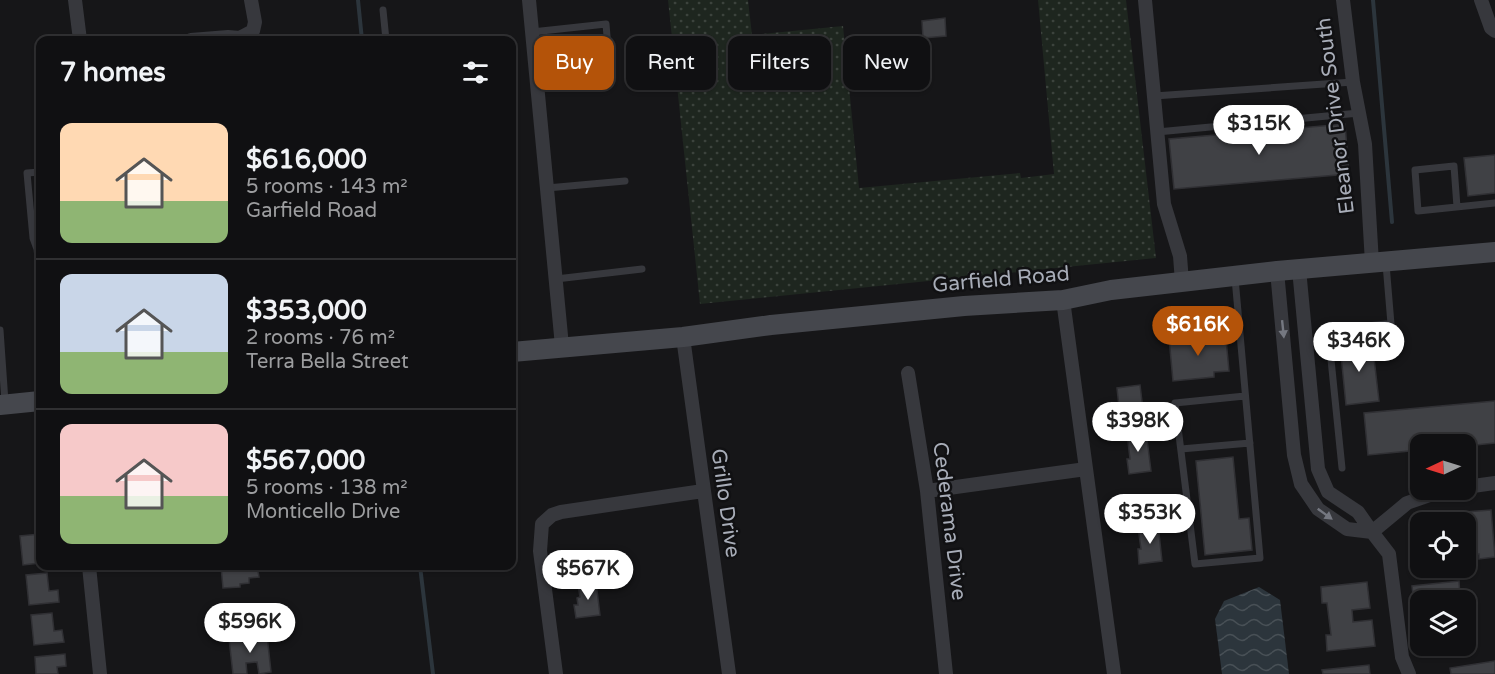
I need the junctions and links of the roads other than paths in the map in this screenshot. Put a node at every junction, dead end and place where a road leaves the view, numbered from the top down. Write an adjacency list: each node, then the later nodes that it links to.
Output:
1 (75, 0): 10 (street)
2 (251, 0): 11 (street)
3 (529, 0): 8 (street)
4 (1145, 0): 17 (street)
5 (1343, 0): 15 (street, Eleanor Drive South)
6 (1482, 0): 9 (street)
7 (383, 10): 12 (lane)
8 (532, 32): 13 (lane); 14 (street)
9 (1495, 32)
10 (80, 36)
11 (245, 36)
12 (386, 36)
13 (607, 36)
14 (534, 50)
15 (1353, 81): 17 (lane); 18 (street, Eleanor Drive South)
16 (538, 90): 22 (street)
17 (1154, 96): 19 (street)
18 (1359, 113): 19 (lane); 27 (street, Eleanor Drive South)
19 (1157, 132): 33 (street)
20 (36, 172): 25 (lane)
21 (625, 180): 22 (lane)
22 (547, 188): 32 (street)
23 (1495, 203): 24 (lane)
24 (1457, 207): 24 (lane)
25 (36, 246)
26 (1495, 252): 27 (main road, Garfield Road)
27 (1379, 262): 29 (main road, Garfield Road); 48 (lane)
28 (642, 269): 32 (lane)
29 (1299, 269): 30 (main road, Garfield Road); 43 (street)
30 (1277, 271): 31 (main road, Garfield Road); 44 (street, one-way to 44)
31 (1234, 276): 33 (main road, Garfield Road); 41 (lane)
32 (556, 279): 38 (street)
33 (1182, 282): 34 (main road, Garfield Road)
34 (1063, 300): 36 (main road, Garfield Road); 49 (street)
35 (0, 330): 37 (lane)
36 (683, 337): 38 (main road, Garfield Road); 52 (street, Grillo Drive)
37 (0, 344): 45 (lane)
38 (562, 346): 39 (main road, Garfield Road)
39 (516, 352)
40 (908, 373): 53 (street, Cederama Drive)
41 (1245, 396): 46 (lane); 47 (lane)
42 (36, 401): 45 (main road)
43 (1311, 401): 44 (street); 55 (street)
44 (1291, 403): 55 (street, one-way to 55)
45 (3, 405)
46 (1250, 443): 47 (lane); 47 (lane)
47 (1181, 449)
48 (1342, 468)
49 (1086, 469): 53 (street); 62 (street)
50 (1495, 483): 51 (street)
51 (1476, 486)
52 (703, 491): 59 (street); 60 (street, Grillo Drive)
53 (927, 491): 61 (street, Cederama Drive)
54 (1416, 500): 55 (street)
55 (1372, 532): 57 (street)
56 (89, 570): 58 (street)
57 (1402, 657): 63 (street); 64 (street)
58 (100, 674)
59 (556, 674)
60 (729, 674)
61 (946, 674)
62 (1114, 674)
63 (1400, 674)
64 (1408, 674)

